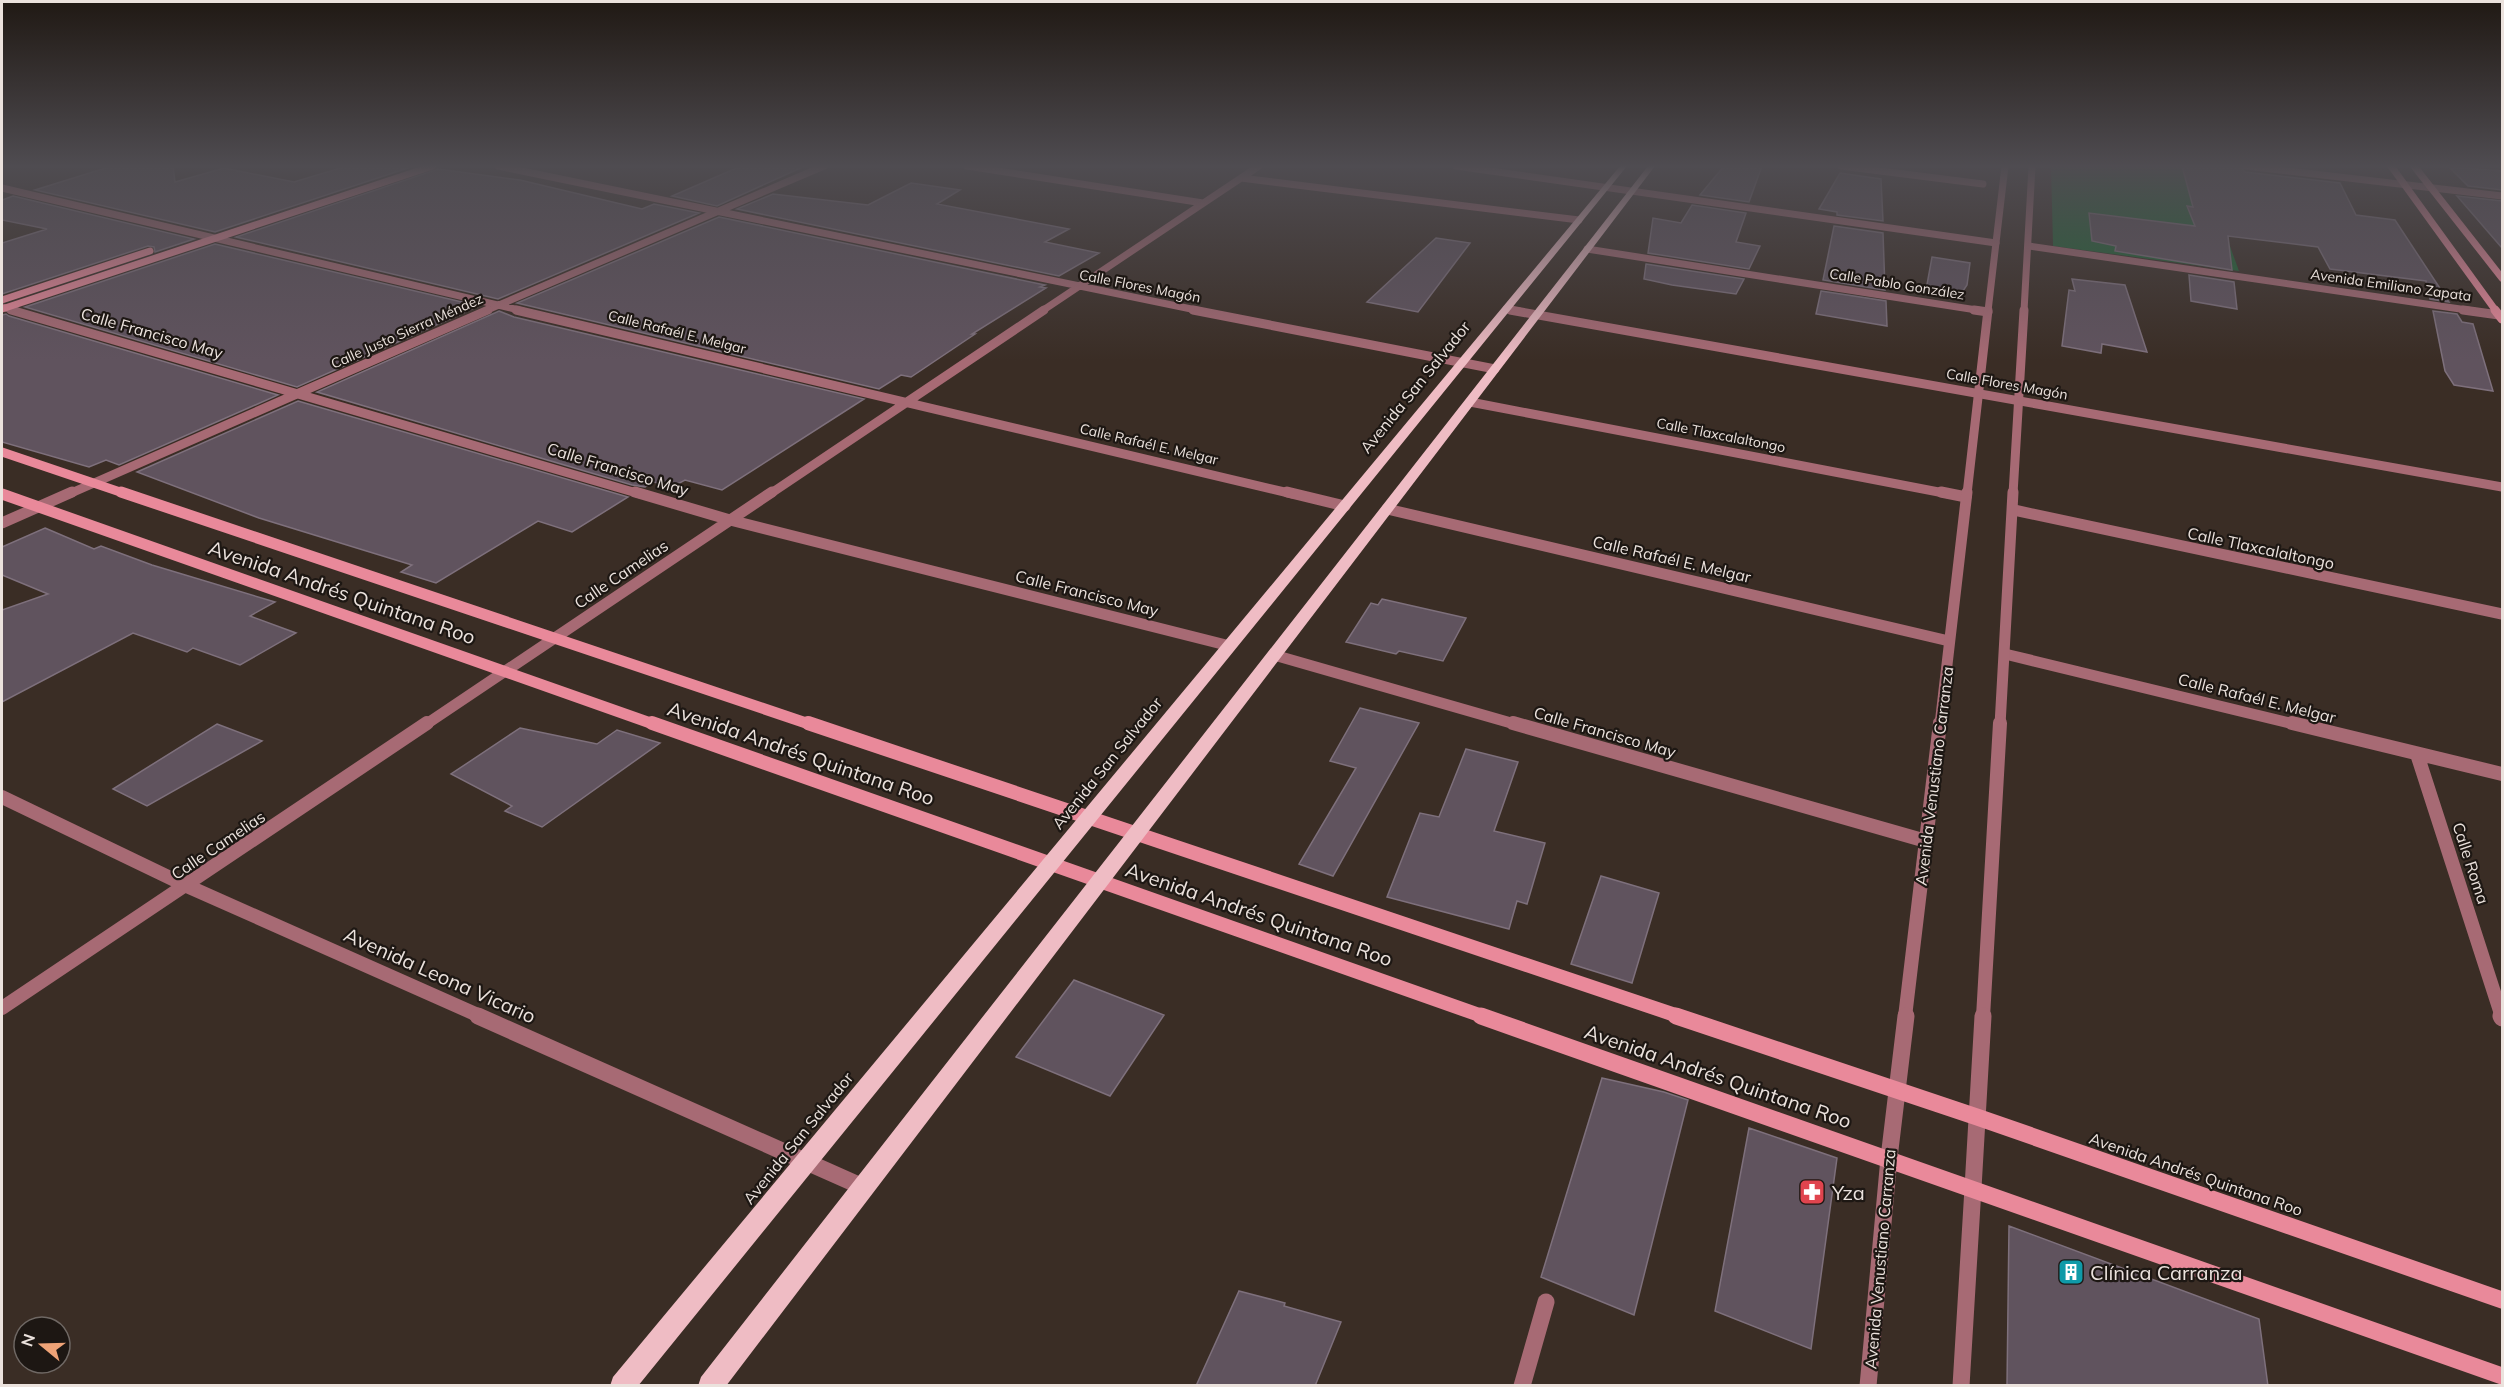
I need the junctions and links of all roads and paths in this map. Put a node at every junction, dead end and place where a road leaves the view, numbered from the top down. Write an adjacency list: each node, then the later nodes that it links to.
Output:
1 (189, 231): 14 (street, Calle Rafaél E. Melgar)
2 (213, 231): 14 (main road)
3 (240, 231): 15 (main road)
4 (675, 231): 21 (street, Calle Justo Sierra Méndez)
5 (803, 231): 20 (street, Calle Flores Magón)
6 (1161, 231): 20 (street, Calle Camelias)
7 (1570, 231): 23 (main road, Avenida San Salvador)
8 (1601, 231): 18 (main road)
9 (1912, 231): 16 (street)
10 (1997, 231): 16 (street, Avenida Venustiano Carranza)
11 (2030, 231): 17 (street)
12 (2438, 231): 26 (main road)
13 (2465, 231): 19 (main road)
14 (203, 234): 15 (street, Calle Rafaél E. Melgar); 22 (main road)
15 (218, 238): 21 (street, Calle Rafaél E. Melgar); 22 (main road)
16 (1996, 243): 24 (street, Avenida Venustiano Carranza)
17 (2029, 246): 26 (street, Avenida Emiliano Zapata); 31 (street)
18 (1587, 249): 24 (street, Calle Pablo González); 25 (main road)
19 (2502, 278)
20 (1077, 287): 27 (street, Calle Flores Magón); 32 (street, Calle Camelias)
21 (499, 305): 29 (street, Calle Justo Sierra Méndez); 32 (street, Calle Rafaél E. Melgar)
22 (2, 306): 29 (street, Calle Francisco May)
23 (1506, 309): 25 (street, Calle Flores Magón); 27 (main road, Avenida San Salvador)
24 (1988, 312): 30 (street, Avenida Venustiano Carranza)
25 (1537, 315): 28 (main road); 30 (street, Calle Flores Magón)
26 (2501, 317)
27 (1463, 362): 28 (street, Calle Flores Magón); 39 (main road, Avenida San Salvador)
28 (1495, 369): 33 (main road)
29 (302, 393): 35 (street, Calle Justo Sierra Méndez); 43 (street, Calle Francisco May)
30 (1979, 393): 31 (street, Calle Flores Magón); 38 (street, Avenida Venustiano Carranza)
31 (2020, 400): 36 (street, Calle Flores Magón); 42 (street)
32 (905, 402): 39 (street, Calle Rafaél E. Melgar); 43 (street, Calle Camelias)
33 (1470, 402): 38 (street, Calle Tlaxcalaltongo); 41 (main road)
34 (2, 452): 35 (main road, Avenida Andrés Quintana Roo)
35 (95, 484): 40 (street, Calle Justo Sierra Méndez); 46 (main road, Avenida Andrés Quintana Roo)
36 (2502, 487)
37 (2, 494): 40 (main road, Avenida Andrés Quintana Roo)
38 (1966, 497): 47 (street, Avenida Venustiano Carranza)
39 (1345, 506): 48 (main road, Avenida San Salvador)
40 (38, 507): 44 (street, Calle Justo Sierra Méndez); 51 (main road, Avenida Andrés Quintana Roo)
41 (1387, 509): 47 (street, Calle Rafaél E. Melgar); 50 (main road)
42 (2013, 510): 45 (street, Calle Tlaxcalaltongo); 49 (street)
43 (730, 520): 46 (street, Calle Camelias); 48 (street, Calle Francisco May)
44 (2, 523)
45 (2502, 614)
46 (555, 639): 51 (street, Calle Camelias); 55 (main road, Avenida Andrés Quintana Roo)
47 (1949, 641): 57 (street, Avenida Venustiano Carranza)
48 (1230, 646): 55 (main road, Avenida San Salvador)
49 (2005, 654): 52 (street, Calle Rafaél E. Melgar); 64 (street)
50 (1274, 655): 56 (main road); 57 (street, Calle Francisco May)
51 (505, 671): 58 (main road, Avenida Andrés Quintana Roo); 60 (street, Calle Camelias)
52 (2417, 754): 53 (street, Calle Rafaél E. Melgar); 62 (street, Calle Roma)
53 (2502, 774)
54 (2, 797): 60 (street, Avenida Leona Vicario)
55 (1088, 818): 56 (main road, Avenida Andrés Quintana Roo); 58 (main road, Avenida San Salvador)
56 (1136, 834): 59 (main road); 63 (main road, Avenida Andrés Quintana Roo)
57 (1926, 842): 63 (street, Avenida Venustiano Carranza)
58 (1052, 863): 59 (main road, Avenida Andrés Quintana Roo); 66 (main road, Avenida San Salvador)
59 (1100, 880): 65 (main road, Avenida Andrés Quintana Roo); 67 (main road)
60 (187, 886): 61 (street, Calle Camelias); 66 (street, Avenida Leona Vicario)
61 (2, 1008)
62 (2502, 1018)
63 (1898, 1090): 64 (main road, Avenida Andrés Quintana Roo); 65 (street, Avenida Venustiano Carranza)
64 (1977, 1117): 68 (street); 69 (main road, Avenida Andrés Quintana Roo)
65 (1889, 1158): 68 (main road, Avenida Andrés Quintana Roo); 75 (street, Avenida Venustiano Carranza)
66 (807, 1161): 67 (street, Avenida Leona Vicario); 72 (main road, Avenida San Salvador)
67 (863, 1187): 73 (main road)
68 (1973, 1188): 71 (main road, Avenida Andrés Quintana Roo); 76 (street)
69 (2502, 1300)
70 (1545, 1302): 74 (street)
71 (2502, 1376)
72 (622, 1386)
73 (710, 1386)
74 (1522, 1386)
75 (1868, 1386)
76 (1961, 1386)

